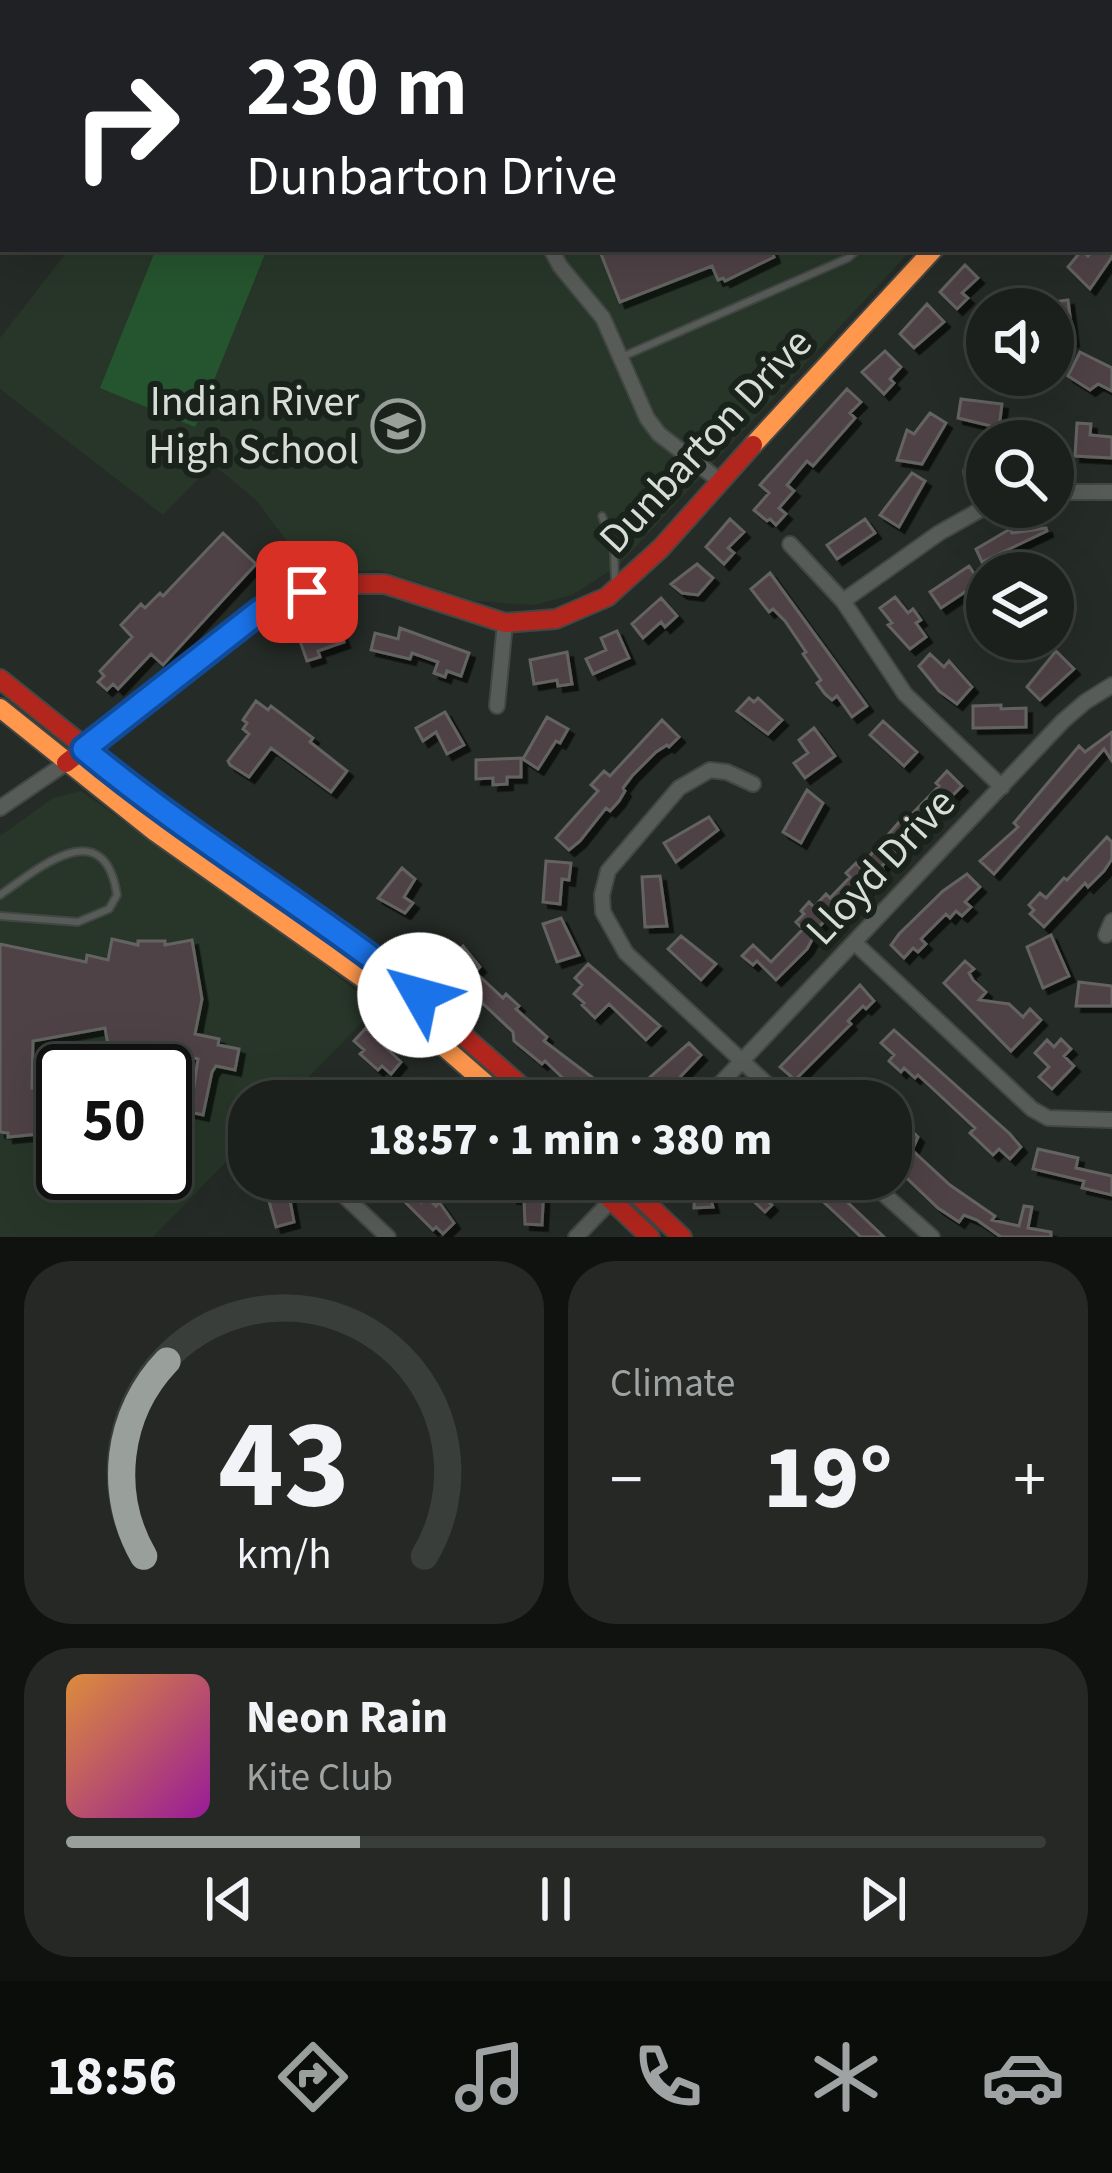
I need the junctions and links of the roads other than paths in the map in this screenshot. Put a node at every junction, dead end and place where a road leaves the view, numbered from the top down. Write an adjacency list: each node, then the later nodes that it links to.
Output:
1 (553, 252): 4 (street)
2 (855, 252): 4 (lane)
3 (927, 252): 5 (main road, Dunbarton Drive)
4 (620, 358): 5 (street)
5 (720, 481): 11 (main road, Dunbarton Drive)
6 (1074, 492): 7 (street)
7 (1112, 492)
8 (602, 516): 11 (lane)
9 (966, 518): 12 (street)
10 (790, 544): 12 (street)
11 (614, 592): 13 (main road, Dunbarton Drive)
12 (843, 602): 21 (street)
13 (505, 623): 16 (street); 18 (main road, Dunbarton Drive)
14 (0, 679): 18 (main road)
15 (1112, 685): 21 (street, Lloyd Drive)
16 (497, 706)
17 (0, 708): 19 (main road)
18 (84, 749): 19 (main road, Dunbarton Drive); 28 (main road)
19 (66, 763): 22 (street, Dunbarton Drive); 27 (main road)
20 (753, 784): 26 (street)
21 (1002, 787): 25 (street, Lloyd Drive)
22 (0, 808)
23 (0, 895): 24 (lane)
24 (0, 916)
25 (855, 944): 26 (street, Lloyd Drive); 31 (street)
26 (741, 1060): 29 (street, Lloyd Drive); 30 (street)
27 (482, 1080)
28 (514, 1080)
29 (723, 1080)
30 (762, 1080)
31 (1112, 1120)
32 (349, 1200): 36 (street)
33 (611, 1200): 37 (street); 38 (main road)
34 (645, 1200): 39 (main road)
35 (891, 1200): 40 (street)
36 (388, 1237)
37 (576, 1237)
38 (650, 1237)
39 (682, 1237)
40 (932, 1237)

